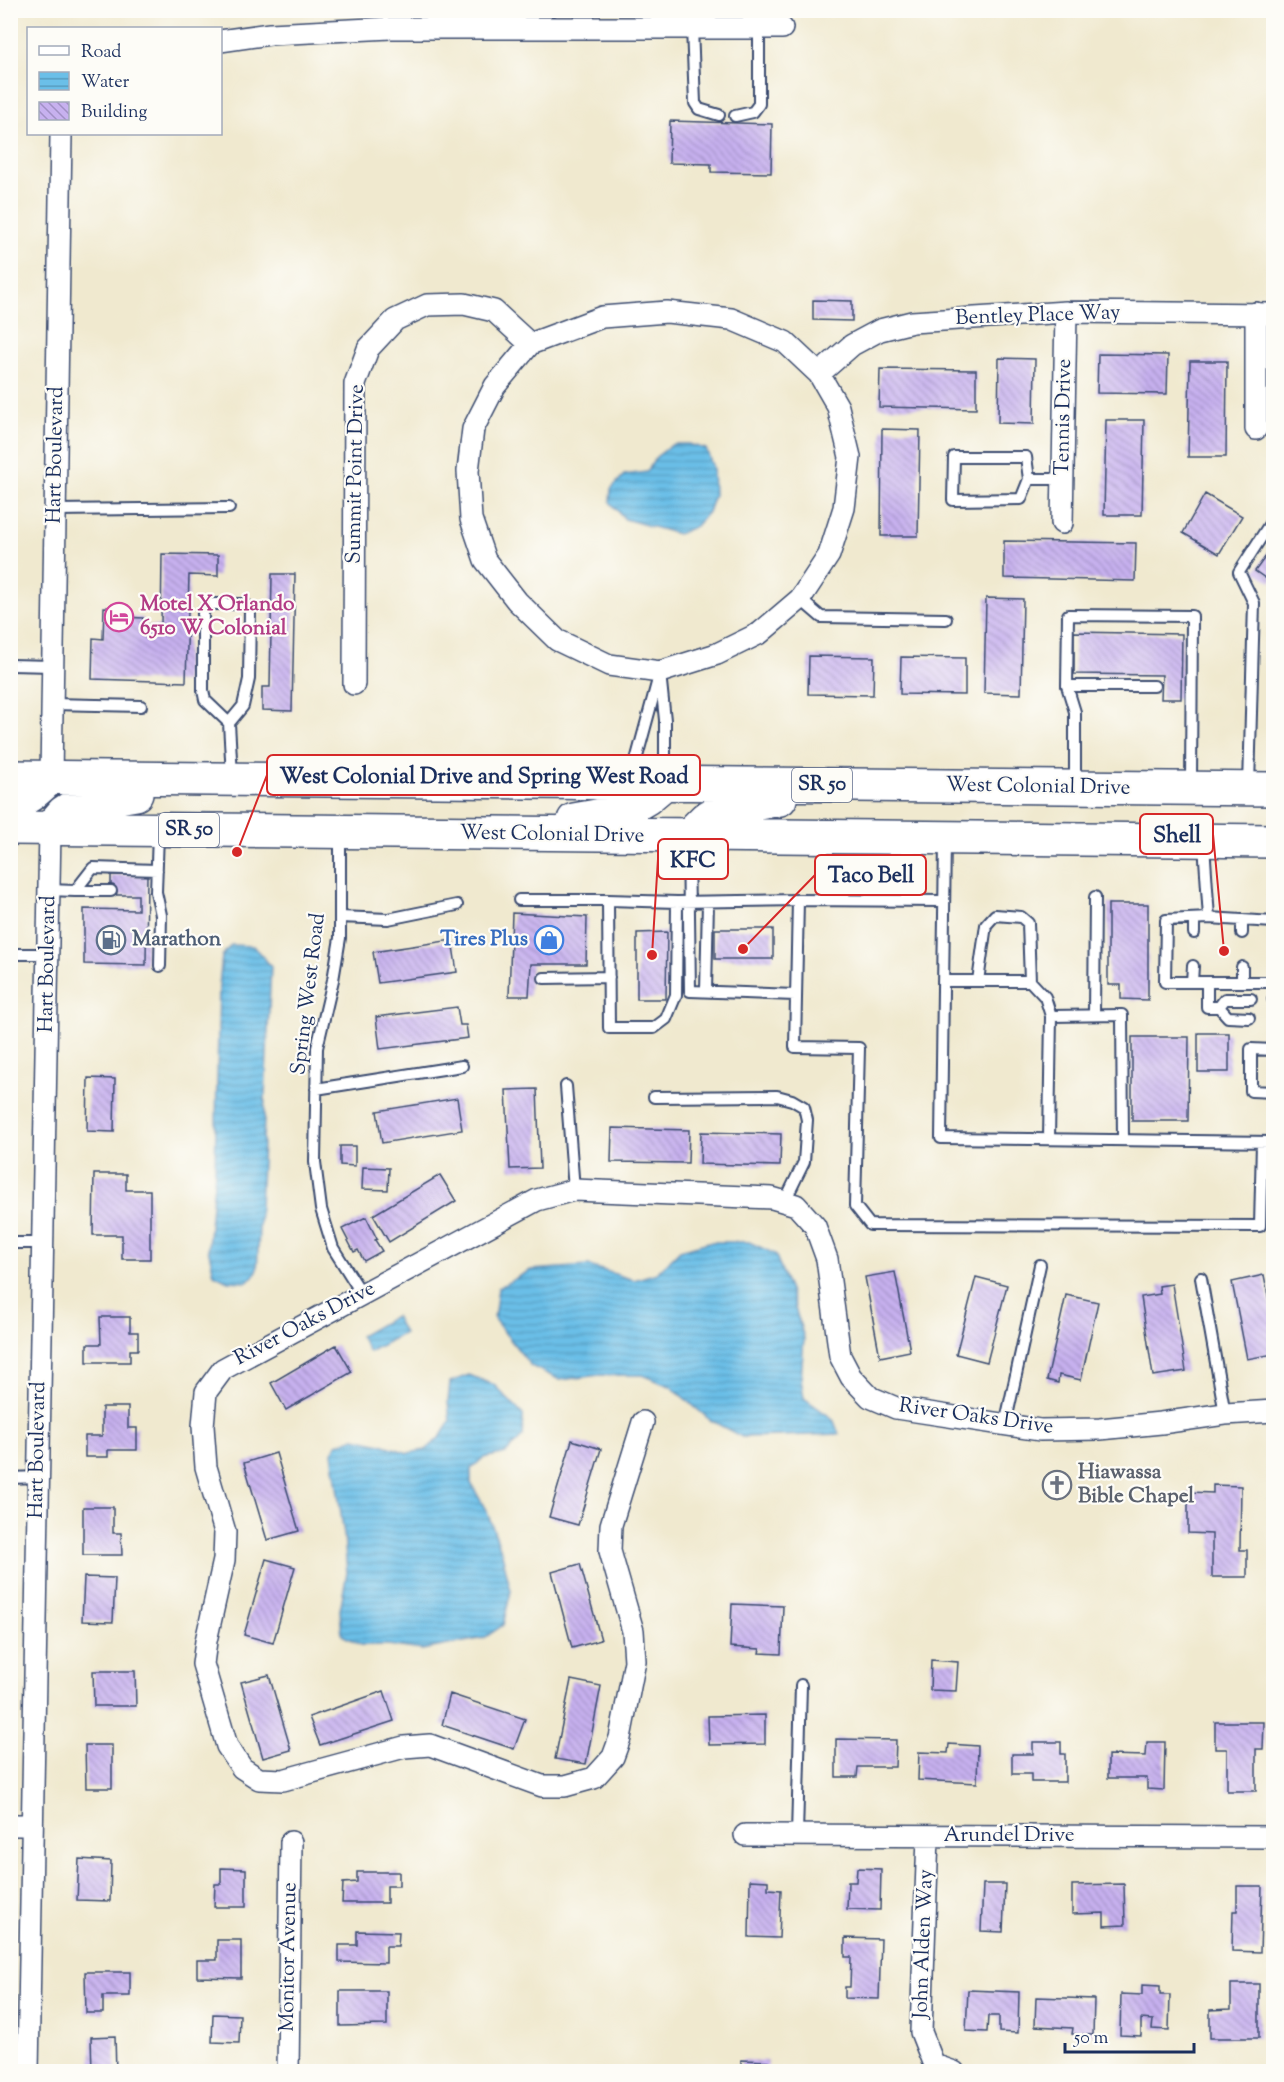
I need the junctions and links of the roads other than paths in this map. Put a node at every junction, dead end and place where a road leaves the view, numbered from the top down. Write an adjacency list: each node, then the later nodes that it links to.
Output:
1 (692, 28): 2 (street); 4 (street); 5 (lane)
2 (759, 28): 3 (street); 6 (lane)
3 (782, 28)
4 (222, 41)
5 (718, 115)
6 (735, 116)
7 (62, 135): 16 (street, Hart Boulevard)
8 (1066, 312): 9 (street, Bentley Place Way); 11 (street, Bentley Place Way); 14 (street, Tennis Drive)
9 (1264, 314): 12 (street)
10 (530, 344): 11 (street); 23 (street); 24 (street, Summit Point Drive)
11 (819, 374): 19 (street)
12 (1256, 429)
13 (1029, 479): 13 (lane); 14 (lane)
14 (1063, 479): 18 (street, Tennis Drive)
15 (229, 508): 16 (lane)
16 (55, 510): 22 (street, Hart Boulevard)
17 (1274, 522): 38 (lane)
18 (1062, 523)
19 (800, 599): 20 (lane); 23 (street)
20 (946, 619)
21 (10, 665): 22 (lane)
22 (53, 666): 27 (street, Hart Boulevard)
23 (660, 672): 33 (lane); 34 (lane)
24 (354, 684)
25 (1067, 686): 26 (lane); 36 (lane); 37 (lane)
26 (1154, 686)
27 (52, 704): 28 (lane); 31 (street, Hart Boulevard)
28 (141, 706)
29 (229, 723): 29 (lane); 32 (lane)
30 (10, 777): 31 (highway, West Colonial Drive / SR 50)
31 (51, 777): 32 (highway, West Colonial Drive / SR 50); 39 (highway)
32 (232, 779): 33 (highway, West Colonial Drive / SR 50); 41 (highway)
33 (630, 783): 34 (highway, West Colonial Drive / SR 50)
34 (665, 783): 35 (highway, West Colonial Drive / SR 50); 44 (highway)
35 (856, 786): 36 (highway, West Colonial Drive / SR 50); 45 (highway)
36 (1075, 788): 37 (highway, West Colonial Drive / SR 50)
37 (1191, 789): 38 (highway, West Colonial Drive / SR 50)
38 (1261, 789)
39 (10, 804)
40 (10, 828): 41 (highway, West Colonial Drive / SR 50)
41 (50, 828): 42 (highway, West Colonial Drive / SR 50); 50 (street, Hart Boulevard)
42 (158, 830): 43 (highway, West Colonial Drive / SR 50); 49 (lane)
43 (340, 832): 44 (highway, West Colonial Drive / SR 50); 62 (lane, Spring West Road)
44 (496, 834): 45 (highway, West Colonial Drive / SR 50)
45 (688, 836): 46 (highway, West Colonial Drive / SR 50); 57 (lane)
46 (945, 838): 47 (highway, West Colonial Drive / SR 50); 58 (lane)
47 (1203, 840): 48 (highway, West Colonial Drive / SR 50); 63 (lane)
48 (1274, 841)
49 (157, 870): 51 (lane); 73 (lane)
50 (49, 890): 51 (lane); 71 (street, Hart Boulevard)
51 (75, 891): 52 (lane)
52 (111, 891)
53 (1095, 897): 89 (lane)
54 (519, 900): 55 (lane)
55 (608, 900): 59 (lane); 76 (lane)
56 (798, 900): 58 (lane); 60 (lane); 86 (lane)
57 (690, 901): 59 (lane); 60 (lane); 85 (lane)
58 (944, 901): 78 (lane)
59 (677, 902): 76 (lane)
60 (708, 902): 85 (lane)
61 (457, 905): 62 (lane)
62 (340, 917): 95 (lane, Spring West Road)
63 (1209, 918): 64 (lane); 65 (lane)
64 (1194, 919): 67 (lane); 81 (lane)
65 (1242, 920): 66 (lane); 68 (lane)
66 (1274, 922)
67 (1194, 933)
68 (1242, 933)
69 (10, 945): 70 (lane)
70 (11, 954): 71 (lane); 72 (lane)
71 (48, 954): 104 (street, Hart Boulevard)
72 (10, 963)
73 (159, 966)
74 (1193, 966): 81 (lane)
75 (1242, 967): 83 (lane)
76 (609, 977): 77 (lane)
77 (544, 978)
78 (943, 981): 79 (lane); 98 (lane)
79 (978, 981): 80 (lane); 80 (lane)
80 (1030, 981): 90 (lane)
81 (1192, 981): 82 (lane)
82 (1207, 982): 83 (lane); 88 (lane)
83 (1242, 982): 84 (lane)
84 (1274, 982)
85 (705, 991): 86 (lane)
86 (795, 995): 100 (lane)
87 (1251, 999): 88 (lane)
88 (1219, 1007): 91 (lane)
89 (1094, 1015): 90 (lane); 99 (lane)
90 (1052, 1016): 98 (lane)
91 (1249, 1018)
92 (1274, 1050): 96 (lane)
93 (462, 1066): 95 (lane)
94 (566, 1086): 101 (lane)
95 (316, 1089): 107 (lane, Spring West Road)
96 (1274, 1092)
97 (654, 1097): 102 (lane)
98 (1049, 1139): 99 (lane)
99 (1124, 1140): 100 (lane)
100 (1268, 1142)
101 (574, 1190): 102 (street, River Oaks Drive); 107 (street, River Oaks Drive)
102 (784, 1201): 111 (street, River Oaks Drive)
103 (10, 1243): 104 (lane)
104 (42, 1243): 112 (street, Hart Boulevard)
105 (1040, 1265): 111 (lane)
106 (1201, 1278): 109 (lane)
107 (362, 1294): 110 (street, River Oaks Drive)
108 (1274, 1411): 109 (street, River Oaks Drive)
109 (1226, 1414): 111 (street, River Oaks Drive)
110 (644, 1422)
111 (1005, 1425)
112 (38, 1477): 113 (lane); 116 (street, Hart Boulevard)
113 (10, 1478)
114 (801, 1685): 118 (lane)
115 (10, 1825): 116 (street)
116 (32, 1825): 122 (street, Hart Boulevard)
117 (745, 1835): 118 (street, Arundel Drive)
118 (797, 1835): 119 (street, Arundel Drive)
119 (928, 1836): 120 (street, Arundel Drive); 124 (street, John Alden Way)
120 (1274, 1838)
121 (291, 1842): 123 (street, Monitor Avenue)
122 (28, 2072)
123 (288, 2072)
124 (954, 2072)

